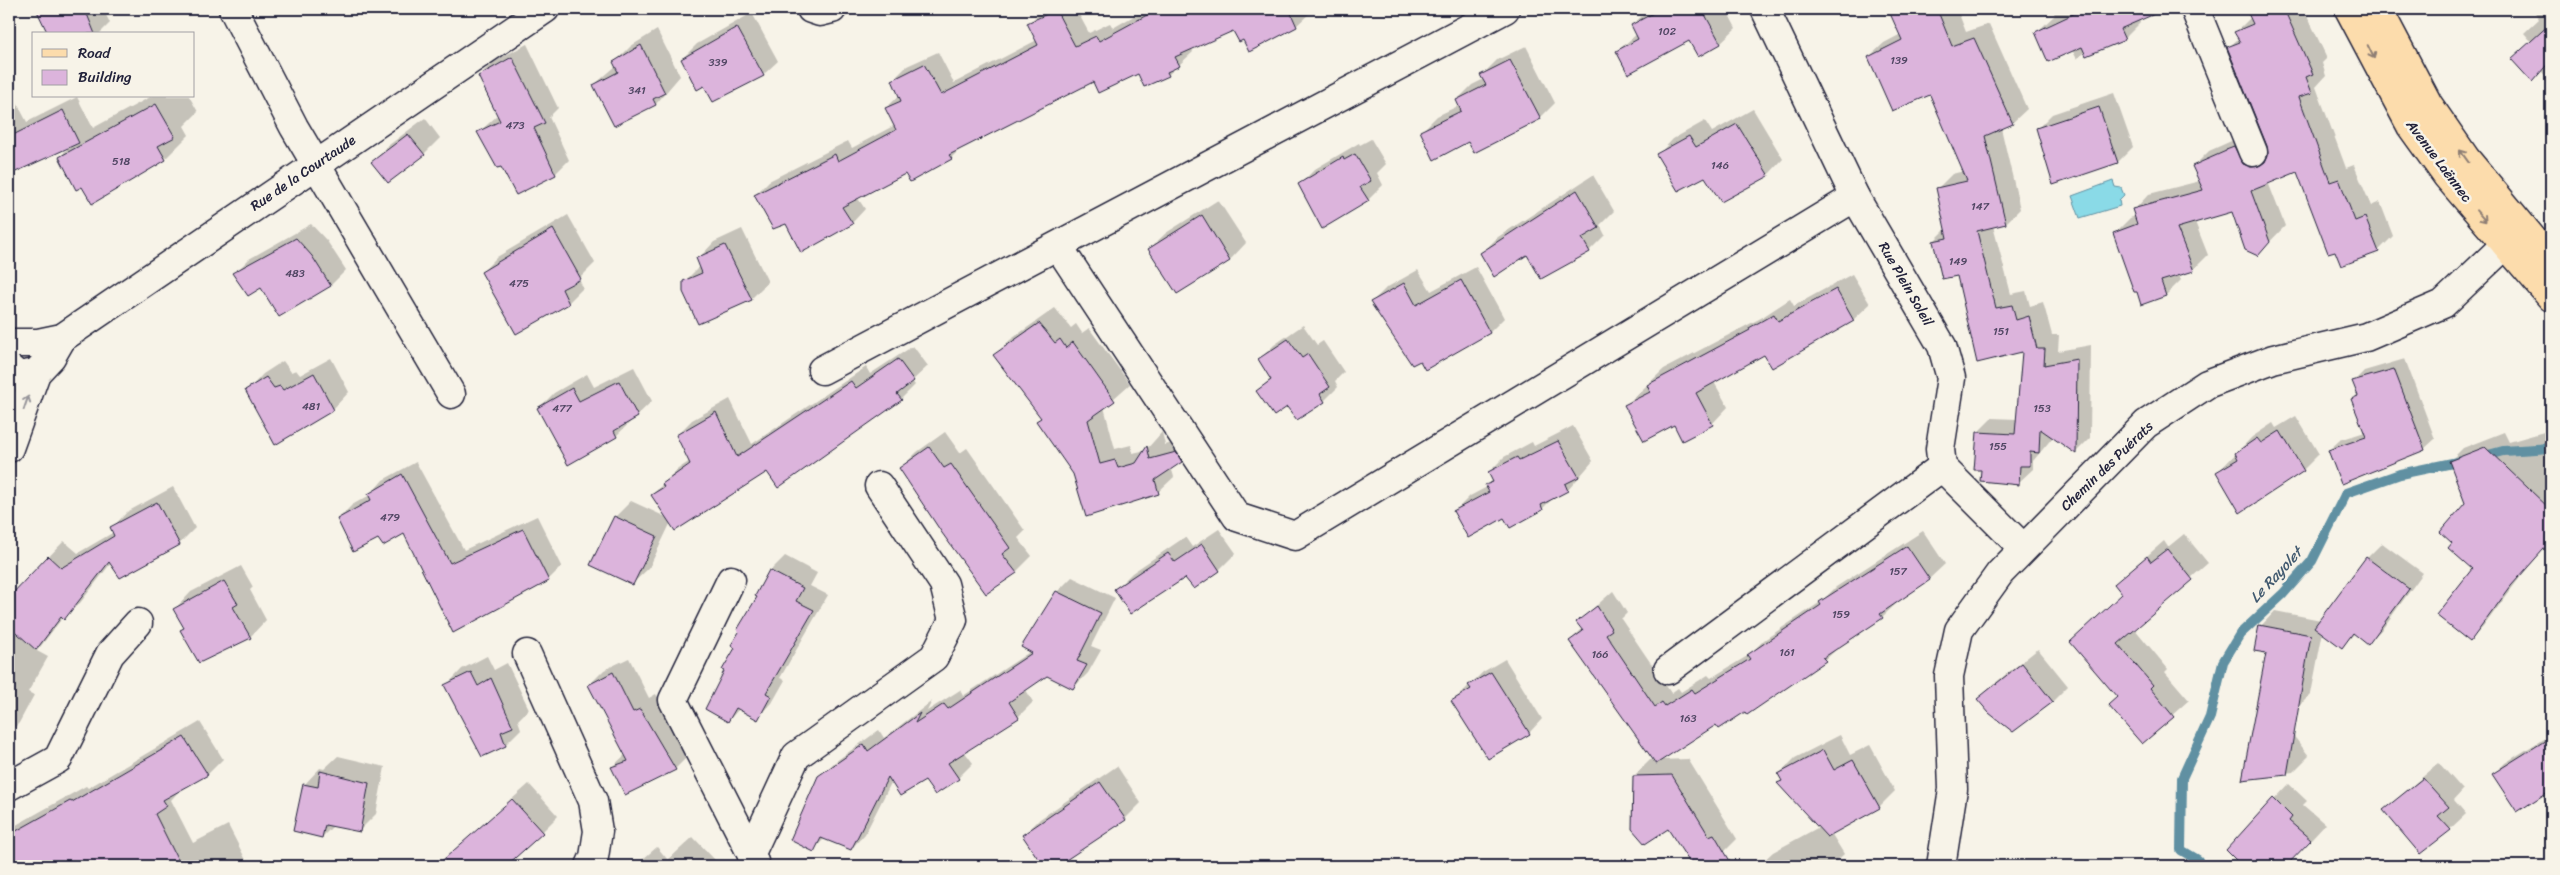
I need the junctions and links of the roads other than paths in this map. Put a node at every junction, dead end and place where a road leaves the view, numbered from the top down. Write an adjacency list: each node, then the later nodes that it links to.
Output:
1 (233, 9): 11 (street)
2 (546, 9): 11 (street, Rue de la Courtaude)
3 (811, 9): 4 (street)
4 (832, 9)
5 (1505, 9): 14 (street)
6 (1765, 9): 12 (street, Rue Plein Soleil)
7 (2195, 9): 10 (street)
8 (2349, 9): 13 (main road, Avenue Laënnec, one-way to 13)
9 (2378, 9): 13 (main road, Avenue Laënnec, one-way to 9)
10 (2253, 152)
11 (316, 164): 17 (street, Rue de la Courtaude); 22 (street)
12 (1855, 197): 14 (street); 24 (street, Rue Plein Soleil)
13 (2514, 236): 15 (main road, Avenue Laënnec); 16 (main road, Avenue Laënnec); 26 (street, Chemin des Puérats)
14 (1058, 246): 20 (street)
15 (2551, 261)
16 (2551, 297)
17 (62, 338): 18 (street, Rue de la Courtaude); 21 (street, Rue de la Courtaude)
18 (9, 344)
19 (9, 368): 21 (street)
20 (822, 370)
21 (36, 373): 23 (street, Rue de la Courtaude, one-way to 21)
22 (451, 394)
23 (9, 448)
24 (1942, 467): 26 (street); 30 (street)
25 (879, 486): 32 (street)
26 (2023, 548): 34 (street, Chemin des Puérats)
27 (731, 580): 32 (street)
28 (138, 623): 31 (street)
29 (527, 654): 33 (street)
30 (1668, 670)
31 (9, 786)
32 (753, 859)
33 (590, 866)
34 (1941, 866)

